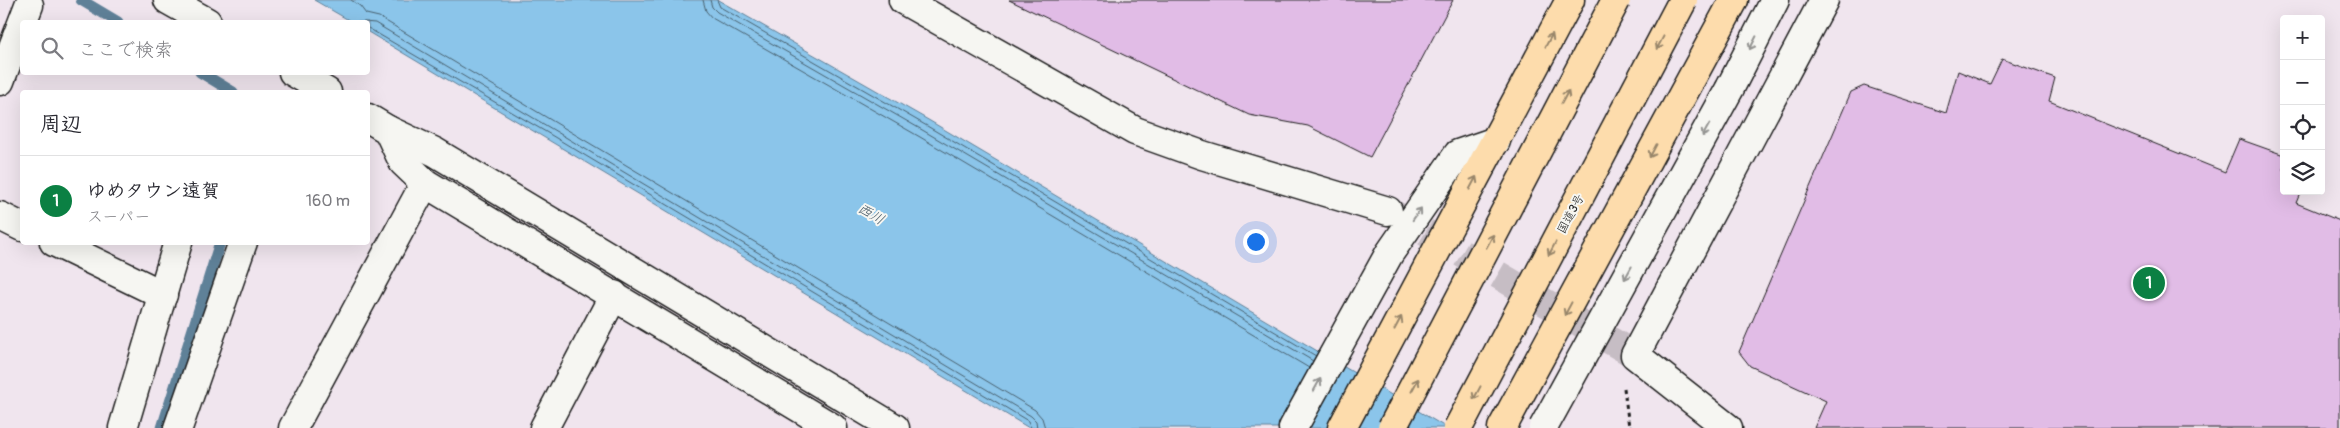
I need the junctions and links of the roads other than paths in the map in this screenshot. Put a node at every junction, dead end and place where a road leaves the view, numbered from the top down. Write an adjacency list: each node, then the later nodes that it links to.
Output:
1 (168, 0): 11 (street)
2 (903, 0): 19 (street)
3 (1570, 0): 17 (highway, one-way to 3)
4 (1616, 0): 36 (highway, one-way to 4, bridge)
5 (1683, 0): 37 (highway, 国道3号, one-way to 37, bridge)
6 (1734, 0): 38 (highway, one-way to 38)
7 (1775, 0): 39 (street, one-way to 39, bridge)
8 (1824, 0): 40 (street)
9 (29, 5): 10 (street)
10 (23, 20)
11 (203, 20)
12 (20, 28): 13 (street)
13 (0, 80)
14 (297, 81): 15 (street)
15 (321, 90)
16 (378, 124): 18 (street); 33 (street)
17 (1496, 141): 34 (street, one-way to 17); 35 (highway, one-way to 17)
18 (425, 183): 26 (street); 30 (street)
19 (1388, 211)
20 (0, 216): 21 (street)
21 (20, 226)
22 (60, 245): 25 (street)
23 (177, 245): 25 (street)
24 (242, 245): 29 (street)
25 (163, 295): 28 (street)
26 (614, 295): 27 (street); 31 (street)
27 (798, 419): 32 (street)
28 (123, 428)
29 (178, 428)
30 (294, 428)
31 (544, 428)
32 (834, 428)
33 (895, 428)
34 (1293, 428)
35 (1342, 428)
36 (1392, 428)
37 (1458, 428)
38 (1502, 428)
39 (1543, 428)
40 (1728, 428)

